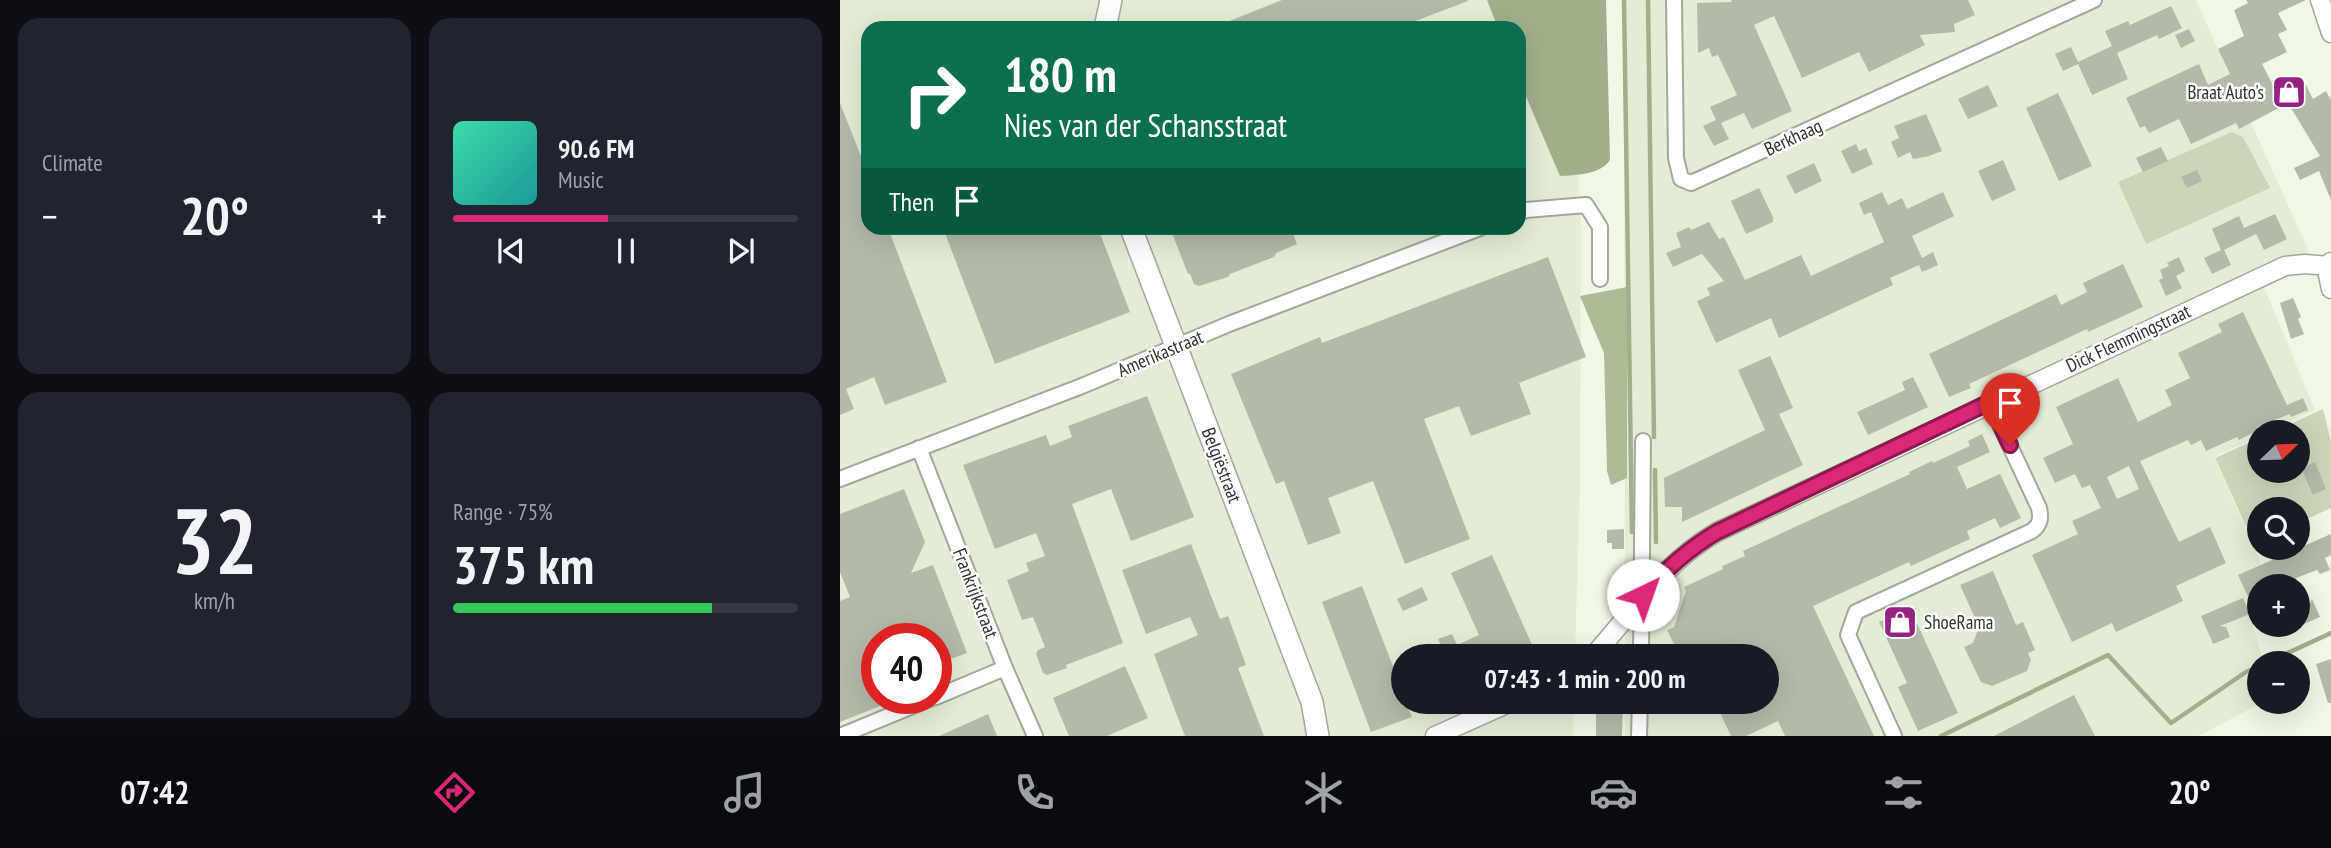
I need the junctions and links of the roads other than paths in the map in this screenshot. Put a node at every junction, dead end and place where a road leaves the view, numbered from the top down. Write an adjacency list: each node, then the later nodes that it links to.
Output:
1 (1111, 0): 6 (main road)
2 (1674, 0): 5 (street, Berkhaag)
3 (2094, 0): 5 (street, Berkhaag)
4 (2320, 0): 7 (street)
5 (2066, 6)
6 (1106, 21)
7 (2331, 33)
8 (1526, 210): 12 (street)
9 (1134, 235): 14 (main road, Belgiëstraat)
10 (1462, 235): 14 (street, Amerikastraat)
11 (2330, 264): 13 (street); 15 (street, Dick Flemmingstraat)
12 (1600, 279)
13 (2331, 289)
14 (1177, 346): 17 (street, Amerikastraat); 24 (main road, Belgiëstraat)
15 (1990, 402): 19 (street, Dick Flemmingstraat); 34 (street)
16 (1643, 442): 19 (street)
17 (919, 448): 18 (street, Amerikastraat); 22 (street, Frankrijkstraat)
18 (840, 480)
19 (1643, 595): 20 (street, Dick Flemmingstraat); 21 (street)
20 (1603, 644)
21 (1641, 644)
22 (1005, 668): 23 (street); 29 (street, Frankrijkstraat)
23 (952, 690)
24 (1312, 702): 30 (main road, Belgiëstraat); 31 (main road, Belgiëstraat)
25 (893, 714): 28 (street)
26 (1484, 714): 32 (street)
27 (1640, 714): 33 (street)
28 (840, 736)
29 (1035, 736)
30 (1318, 736)
31 (1334, 736)
32 (1435, 736)
33 (1639, 736)
34 (1894, 736)

